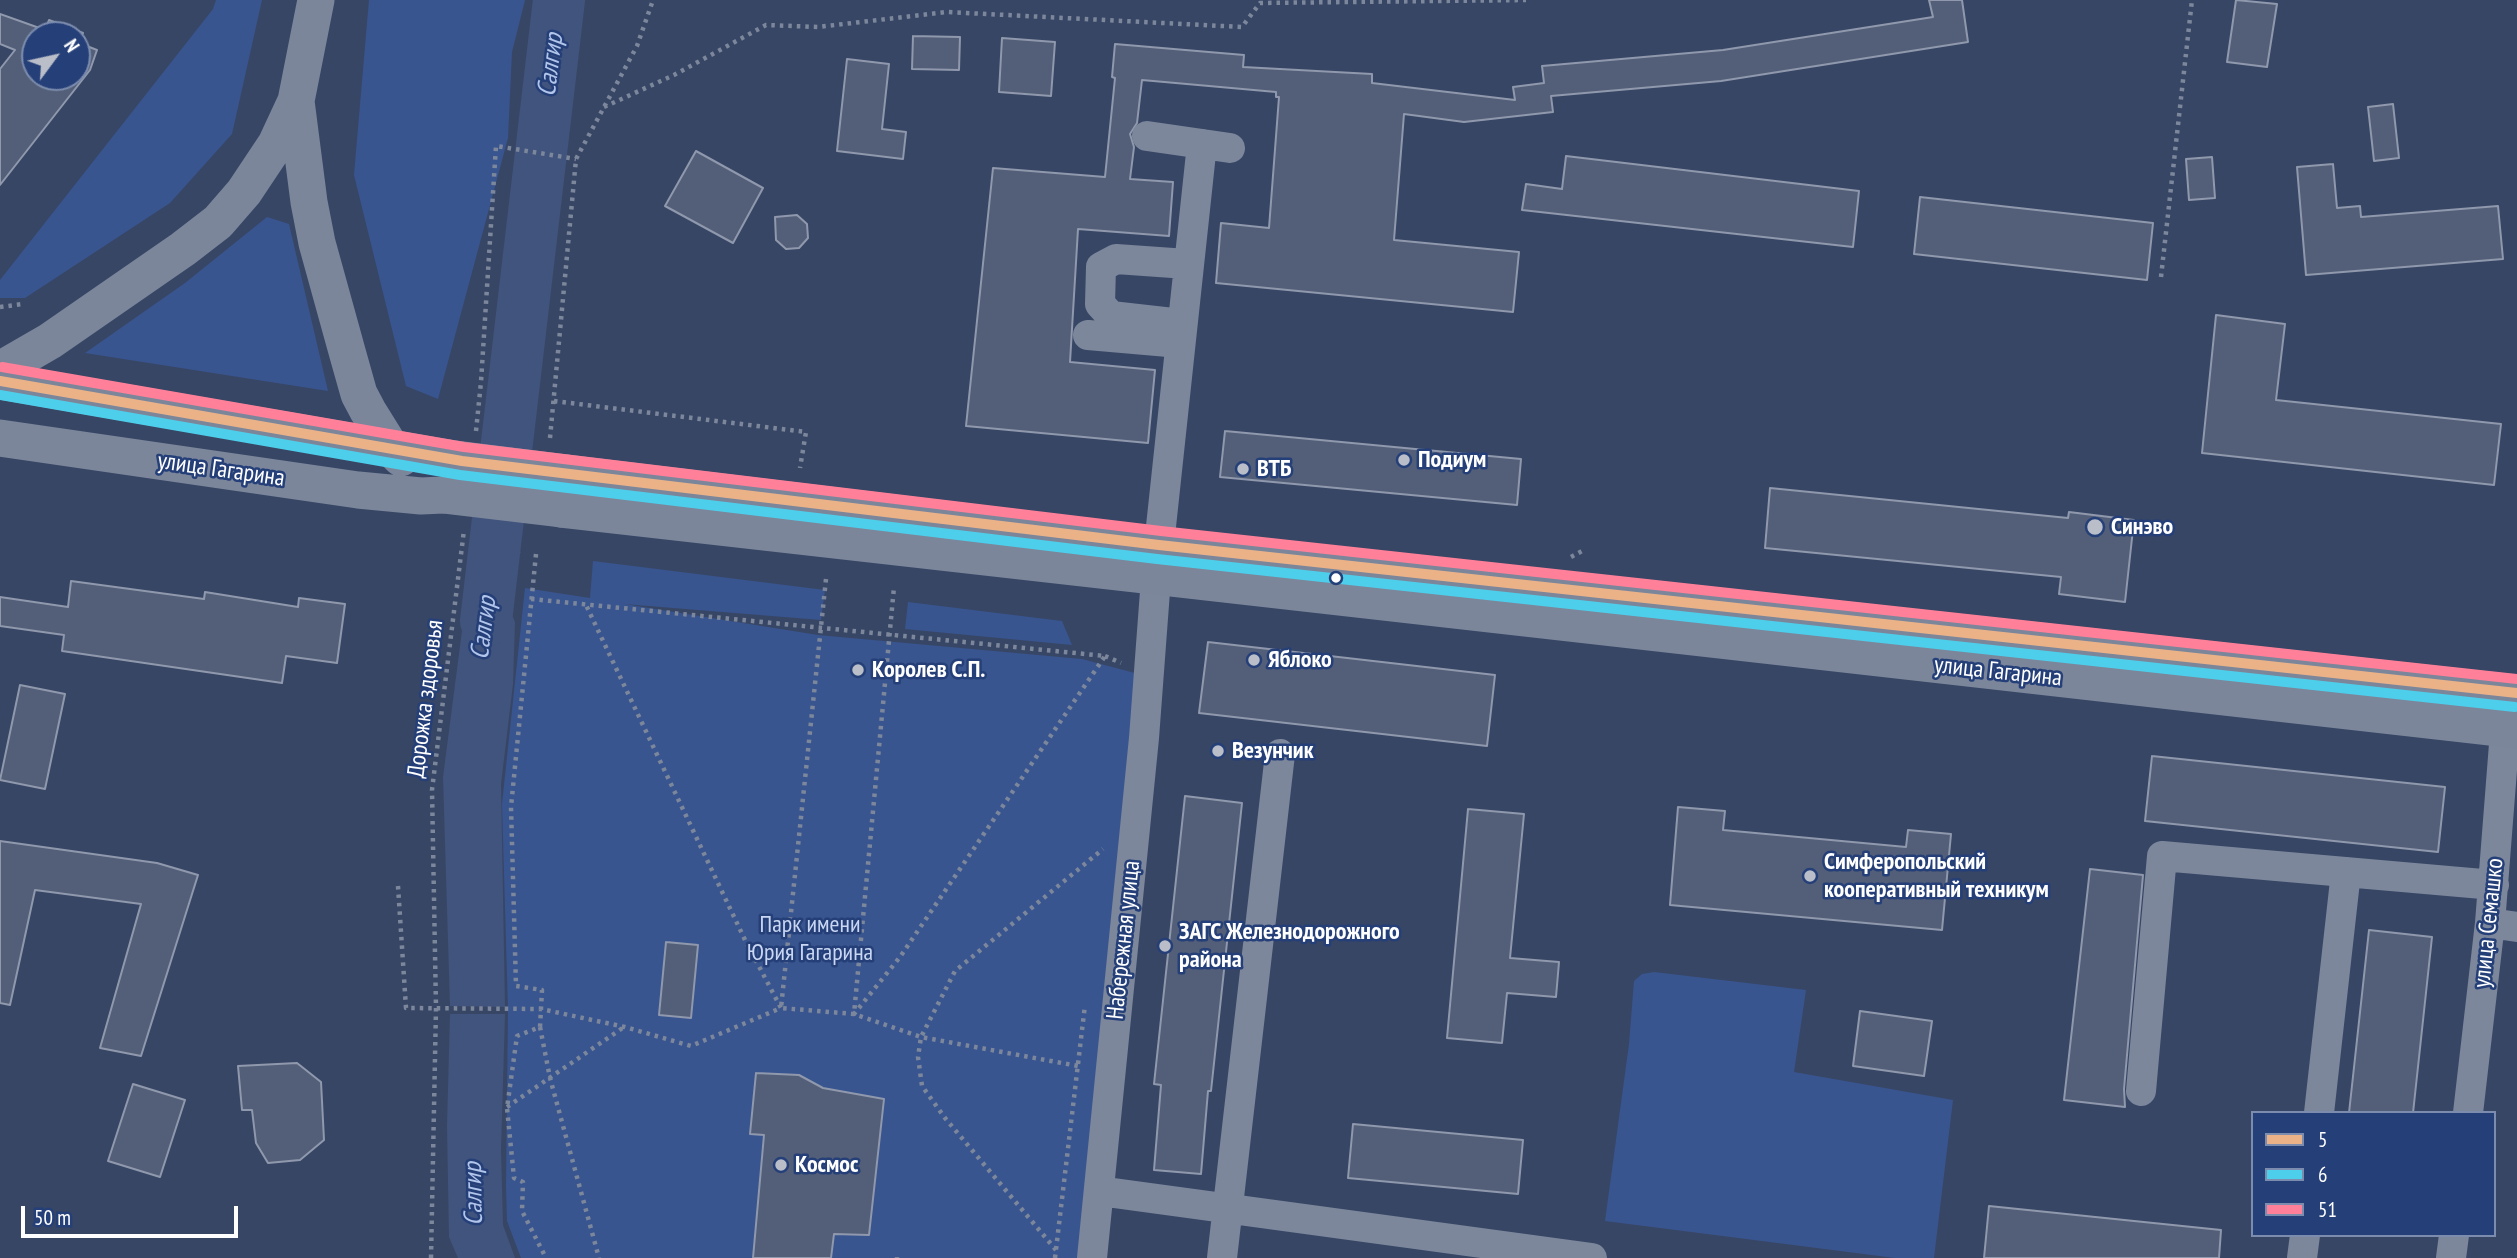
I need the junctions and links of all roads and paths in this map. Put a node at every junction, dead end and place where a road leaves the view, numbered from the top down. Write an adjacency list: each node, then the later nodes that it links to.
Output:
1 (316, 0): 5 (main road)
2 (653, 0): 6 (path)
3 (1526, 0): 6 (path)
4 (2192, 0): 10 (path)
5 (296, 101): 15 (main road); 21 (main road)
6 (604, 107): 8 (path)
7 (1147, 136): 9 (street, Набережная улица)
8 (576, 159): 17 (path); 20 (path)
9 (1187, 264): 13 (street, Набережная улица); 13 (street)
10 (2161, 278)
11 (23, 304): 12 (path)
12 (0, 307)
13 (1181, 334): 14 (street); 25 (street, Набережная улица)
14 (1088, 335)
15 (0, 370)
16 (0, 381): 21 (main road, улица Гагарина)
17 (554, 401): 19 (path); 22 (path)
18 (0, 438): 23 (main road, улица Гагарина)
19 (549, 440)
20 (462, 447): 21 (main road, улица Гагарина); 25 (main road, улица Гагарина, bridge)
21 (391, 448): 23 (main road)
22 (800, 468)
23 (454, 506): 25 (main road, улица Гагарина, bridge); 40 (path, Дорожка здоровья)
24 (536, 554): 28 (path)
25 (1158, 561): 32 (main road, улица Гагарина); 33 (main road, улица Гагарина); 53 (street, Набережная улица)
26 (827, 579): 30 (path)
27 (894, 587): 31 (path)
28 (531, 599): 29 (path); 41 (path)
29 (585, 604): 30 (path); 42 (path)
30 (820, 627): 31 (path); 42 (path)
31 (890, 634): 43 (path); 43 (path)
32 (2513, 692): 33 (street, улица Семашко)
33 (2511, 729): 37 (street, улица Семашко)
34 (1280, 754): 54 (street)
35 (1103, 849): 46 (path)
36 (2346, 873): 37 (street); 49 (street); 51 (street)
37 (2494, 885): 39 (street, улица Семашко)
38 (398, 886): 40 (path)
39 (2504, 925): 52 (street, улица Семашко)
40 (436, 1008): 41 (path); 58 (path, Дорожка здоровья)
41 (541, 1009): 44 (path); 45 (path)
42 (781, 1009): 43 (path); 45 (path)
43 (854, 1014): 46 (path)
44 (540, 1027): 48 (path); 50 (path)
45 (625, 1027): 48 (path)
46 (921, 1037): 47 (path); 57 (path)
47 (1078, 1066)
48 (550, 1079): 50 (path); 60 (path)
49 (2141, 1091)
50 (507, 1108): 59 (path)
51 (2319, 1111)
52 (2468, 1111)
53 (1099, 1191): 54 (street); 61 (street, Набережная улица)
54 (1228, 1209): 62 (street); 63 (street)
55 (2305, 1237): 64 (street)
56 (2454, 1237): 65 (street)
57 (1056, 1250)
58 (431, 1258)
59 (545, 1258)
60 (599, 1258)
61 (1092, 1258)
62 (1222, 1258)
63 (1592, 1258)
64 (2302, 1258)
65 (2451, 1258)

